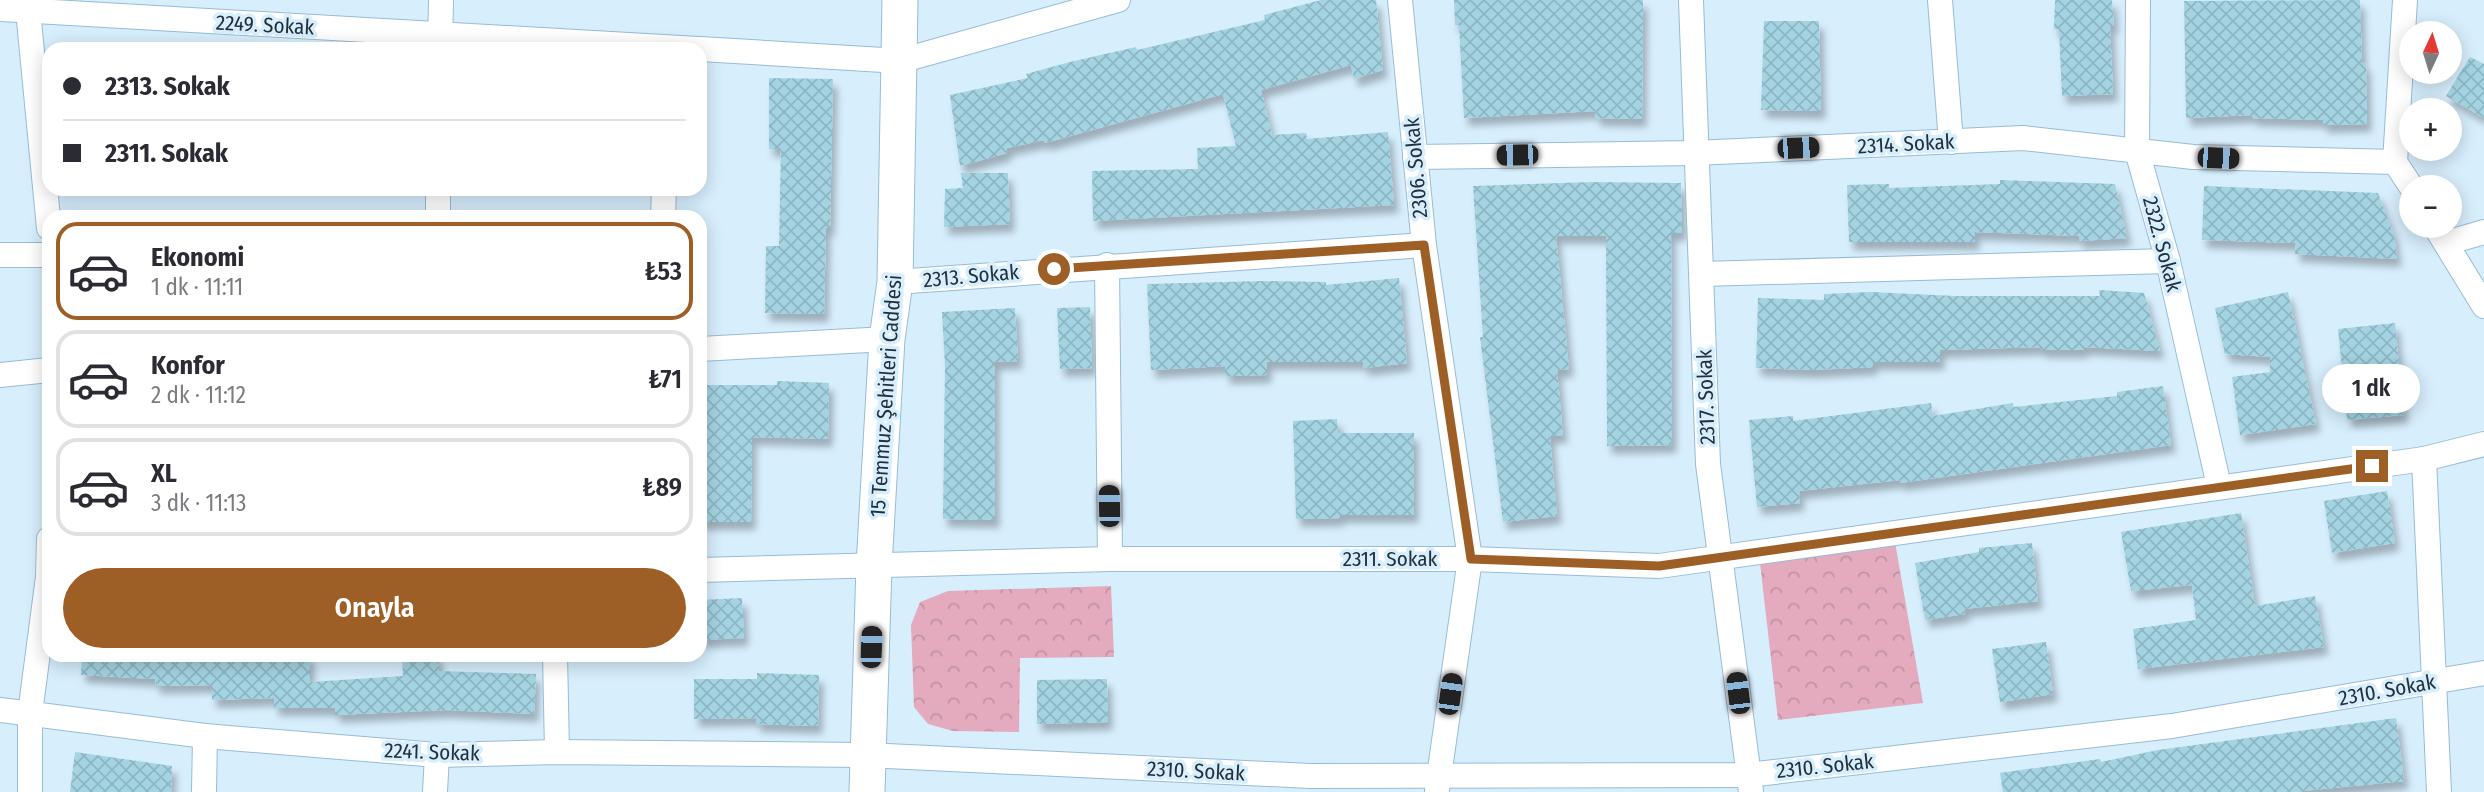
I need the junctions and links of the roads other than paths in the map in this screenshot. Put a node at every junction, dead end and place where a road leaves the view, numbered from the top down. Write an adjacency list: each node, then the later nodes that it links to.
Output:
1 (441, 0): 11 (street)
2 (900, 0): 13 (main road, 15 Temmuz Şehitleri Caddesi)
3 (1118, 0): 13 (street, 2249. Sokak)
4 (1400, 0): 18 (street, 2306. Sokak)
5 (1691, 0): 17 (street, 2317. Sokak)
6 (1940, 0): 14 (street)
7 (2138, 0): 16 (street, 2322. Sokak)
8 (2405, 0): 19 (street)
9 (27, 6): 10 (street, 2249. Sokak); 11 (street, 2249. Sokak); 15 (street)
10 (0, 9)
11 (440, 42)
12 (707, 49): 13 (street, 2249. Sokak)
13 (900, 61): 30 (main road, 15 Temmuz Şehitleri Caddesi)
14 (1951, 142): 16 (street, 2314. Sokak); 17 (street, 2314. Sokak)
15 (42, 151)
16 (2137, 151): 19 (street, 2314. Sokak); 27 (street, 2322. Sokak)
17 (1695, 153): 18 (street, 2314. Sokak); 29 (street, 2317. Sokak)
18 (1415, 157): 24 (street, 2306. Sokak)
19 (2395, 162): 20 (street)
20 (2404, 175)
21 (2484, 232): 22 (street)
22 (2462, 234)
23 (2442, 238): 31 (street)
24 (1424, 245): 28 (street, 2313. Sokak); 41 (street, 2306. Sokak)
25 (0, 255): 26 (street)
26 (42, 255)
27 (2168, 261): 29 (street); 38 (street, 2322. Sokak)
28 (1107, 265): 30 (street, 2313. Sokak); 40 (street)
29 (1702, 274): 39 (street, 2317. Sokak)
30 (895, 282): 32 (main road, 15 Temmuz Şehitleri Caddesi)
31 (2484, 306)
32 (887, 339): 33 (street); 42 (main road, 15 Temmuz Şehitleri Caddesi)
33 (707, 349)
34 (42, 371): 35 (street)
35 (0, 375)
36 (2484, 444): 37 (street, 2311. Sokak)
37 (2424, 460): 38 (street, 2311. Sokak); 47 (street)
38 (2219, 486): 39 (street, 2311. Sokak)
39 (1720, 558): 41 (street, 2311. Sokak); 54 (street, 2317. Sokak)
40 (1110, 559): 41 (street, 2311. Sokak); 42 (street, 2311. Sokak)
41 (1471, 559): 55 (street, 2306. Sokak)
42 (874, 566): 43 (street, 2311. Sokak); 53 (main road, 15 Temmuz Şehitleri Caddesi)
43 (707, 570)
44 (42, 622): 49 (street)
45 (555, 662): 51 (street)
46 (2484, 673): 47 (street, 2310. Sokak)
47 (2434, 681): 54 (street, 2310. Sokak); 60 (street)
48 (0, 710): 49 (street, 2241. Sokak)
49 (30, 713): 50 (street, 2241. Sokak); 56 (street)
50 (205, 736): 52 (street, 2241. Sokak); 57 (street)
51 (557, 752): 52 (street, 2241. Sokak); 53 (street, 2241. Sokak)
52 (437, 755): 58 (street)
53 (866, 755): 55 (street, 2310. Sokak); 59 (main road, 15 Temmuz Şehitleri Caddesi)
54 (1750, 783): 55 (street, 2310. Sokak)
55 (1438, 784)
56 (30, 792)
57 (204, 792)
58 (435, 792)
59 (867, 792)
60 (2440, 792)

